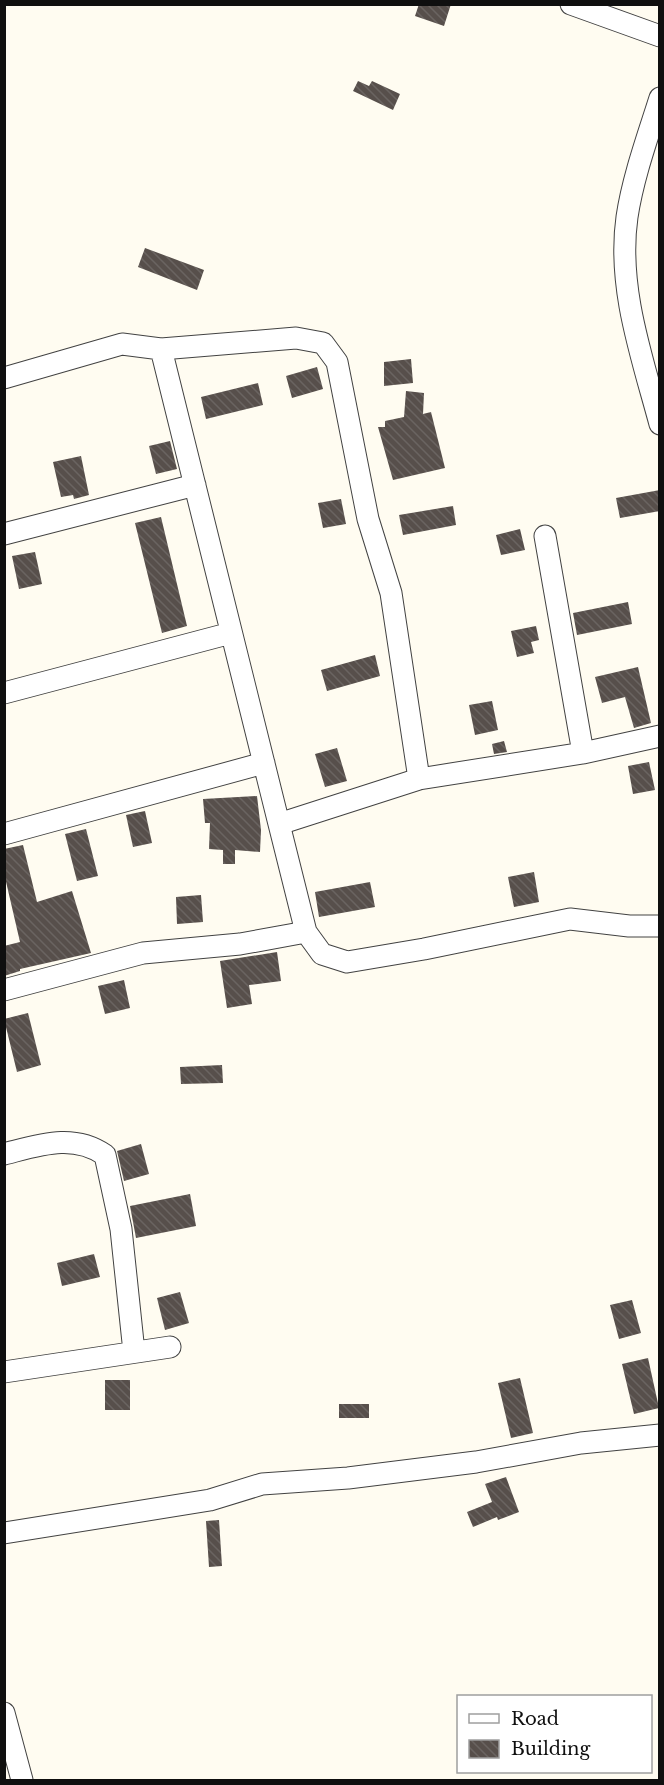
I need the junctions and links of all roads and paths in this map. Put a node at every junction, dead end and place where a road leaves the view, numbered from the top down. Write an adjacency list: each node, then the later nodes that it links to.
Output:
1 (571, 4): 2 (street)
2 (660, 36)
3 (660, 98): 6 (street)
4 (161, 349): 5 (street); 7 (street); 15 (street)
5 (4, 378)
6 (660, 424)
7 (195, 485): 8 (street); 10 (street)
8 (4, 534)
9 (545, 536): 13 (street)
10 (231, 633): 11 (street); 14 (street)
11 (4, 693)
12 (660, 736): 13 (street)
13 (583, 753): 15 (street)
14 (264, 763): 16 (street); 17 (street)
15 (419, 779): 16 (street)
16 (279, 824): 19 (street)
17 (4, 834)
18 (660, 926): 19 (street)
19 (306, 932): 20 (street)
20 (4, 990)
21 (4, 1154): 23 (street)
22 (170, 1347): 23 (street)
23 (134, 1353): 24 (street)
24 (4, 1372)
25 (660, 1435): 26 (street)
26 (4, 1533)
27 (4, 1713): 28 (street)
28 (22, 1780)

